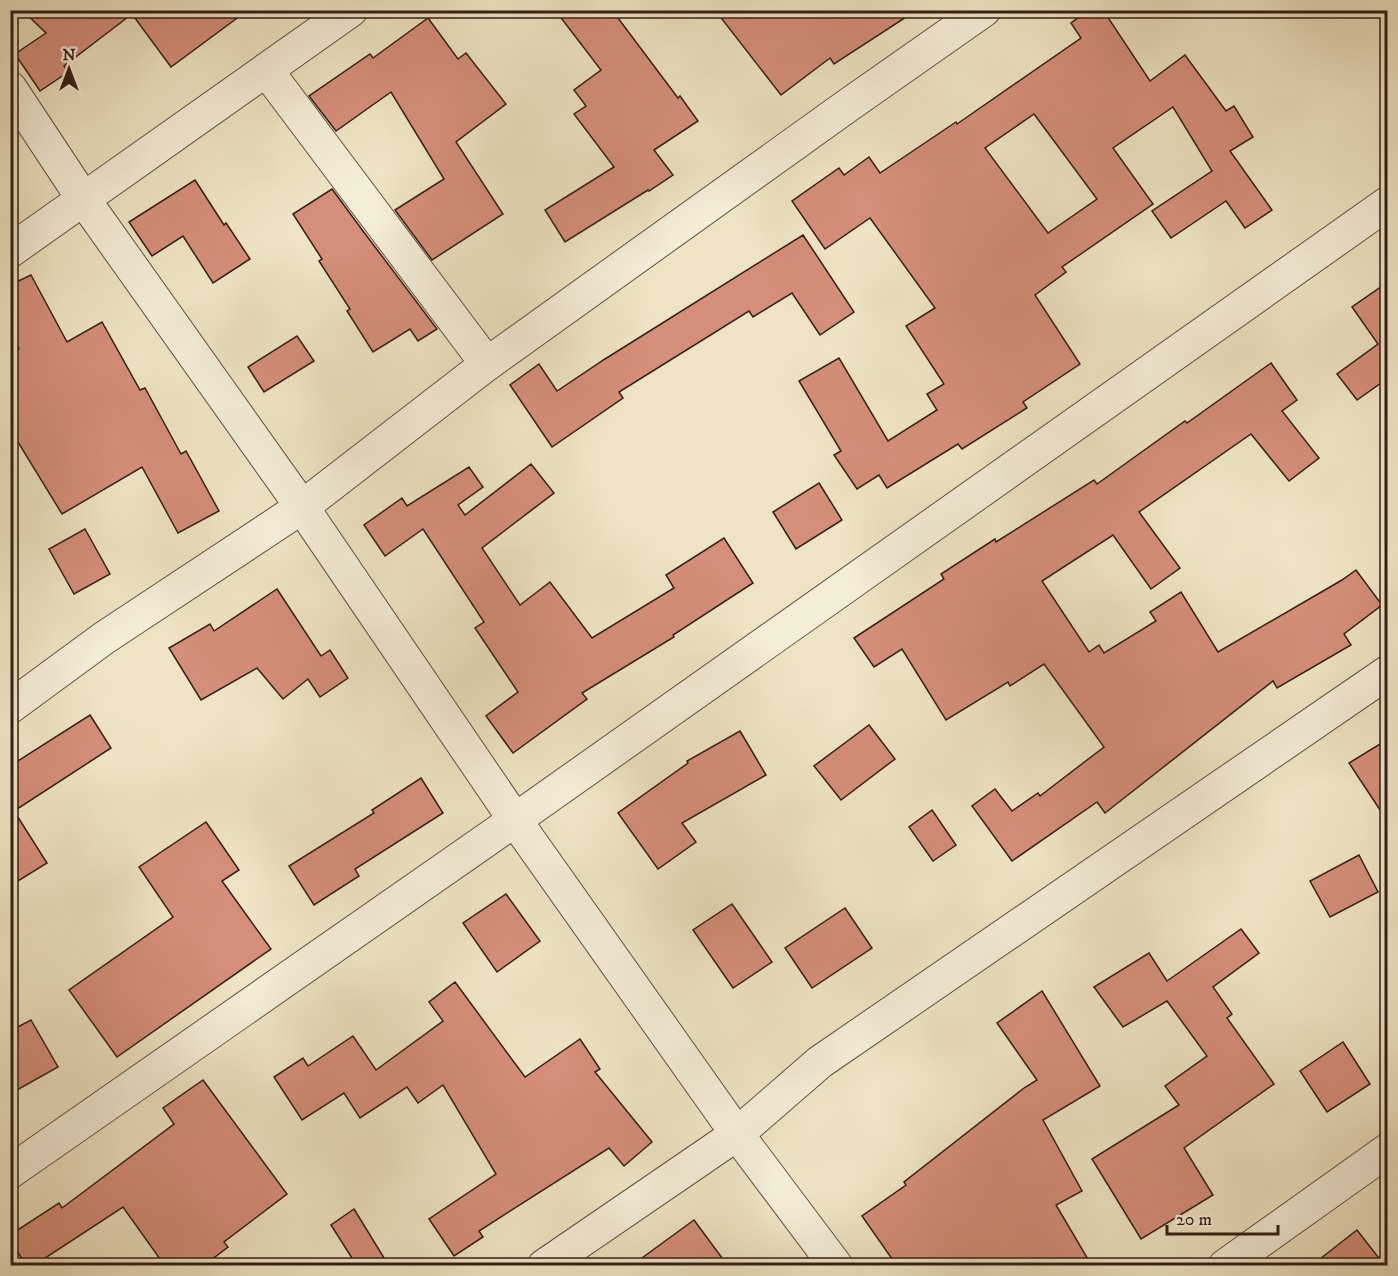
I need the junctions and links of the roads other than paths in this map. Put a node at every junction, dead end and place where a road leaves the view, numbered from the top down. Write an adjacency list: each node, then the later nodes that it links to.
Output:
1 (351, 10): 3 (street)
2 (984, 10): 8 (street)
3 (267, 70): 5 (street); 8 (street)
4 (10, 88): 5 (street)
5 (84, 200): 7 (street); 9 (street)
6 (1388, 203): 12 (street)
7 (10, 251)
8 (487, 364): 9 (street)
9 (302, 507): 11 (street); 12 (street)
10 (1388, 672): 13 (street)
11 (10, 707)
12 (515, 820): 13 (street); 15 (street)
13 (737, 1134): 16 (street); 17 (street)
14 (1388, 1150): 18 (street)
15 (10, 1172)
16 (544, 1266)
17 (836, 1266)
18 (1225, 1266)

